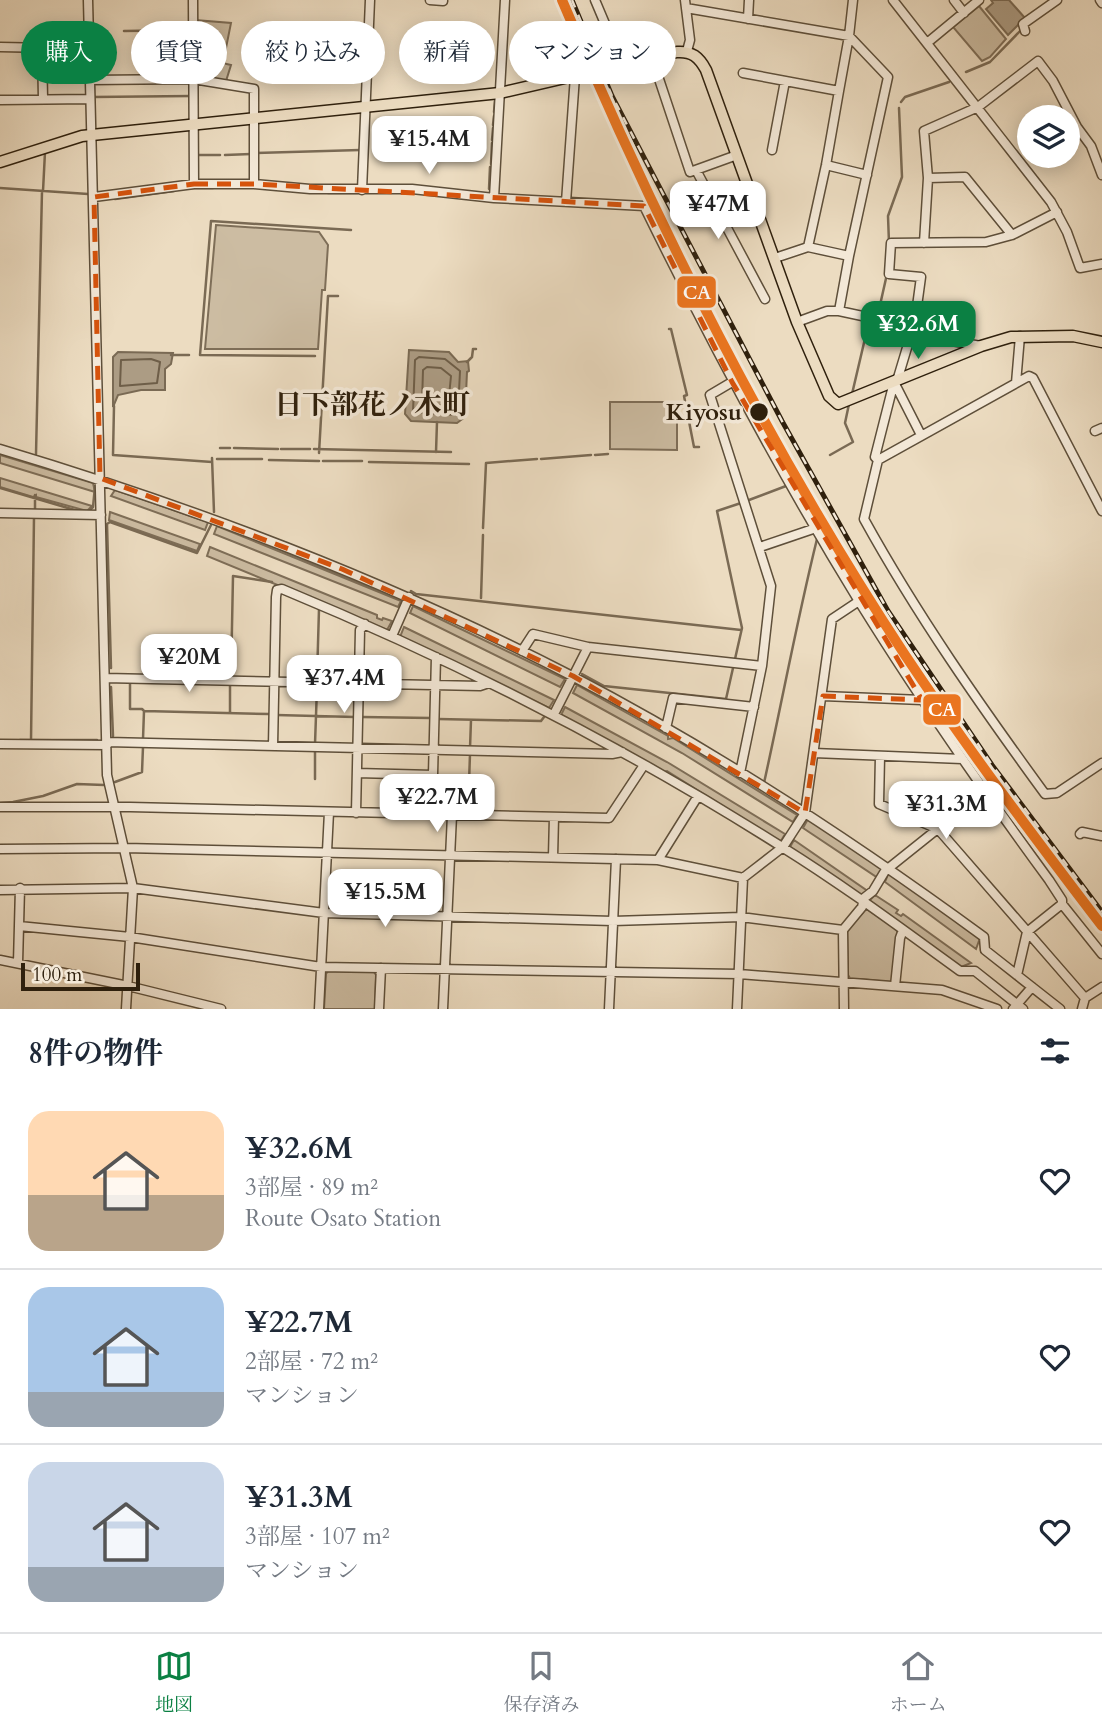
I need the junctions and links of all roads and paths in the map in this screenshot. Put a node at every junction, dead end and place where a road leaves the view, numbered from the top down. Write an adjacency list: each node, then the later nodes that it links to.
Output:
1 (88, 0): 17 (street)
2 (193, 0): 18 (street)
3 (370, 0): 41 (street)
4 (430, 0): 13 (street)
5 (505, 0): 37 (street)
6 (595, 0): 19 (street)
7 (749, 0): 16 (street)
8 (853, 0): 21 (street)
9 (893, 0): 22 (street)
10 (954, 0): 15 (street)
11 (979, 0): 15 (street)
12 (1057, 0): 20 (street)
13 (443, 1)
14 (686, 4): 16 (street); 25 (street)
15 (964, 13): 22 (street)
16 (748, 19): 21 (street)
17 (89, 21)
18 (193, 21)
19 (604, 21)
20 (1024, 29)
21 (849, 36): 36 (street); 51 (street)
22 (927, 43): 42 (street)
23 (0, 47): 24 (street)
24 (21, 48)
25 (687, 51): 26 (main road); 47 (main road)
26 (676, 53)
27 (743, 74): 28 (street)
28 (785, 81): 36 (street); 46 (street)
29 (43, 84): 38 (street)
30 (90, 84): 40 (street)
31 (193, 84): 44 (street)
32 (224, 84): 43 (street)
33 (540, 84): 37 (main road)
34 (574, 84): 59 (street)
35 (659, 84): 50 (street)
36 (839, 91): 49 (street)
37 (500, 93): 41 (main road); 58 (street)
38 (43, 99): 39 (street); 40 (street)
39 (0, 100)
40 (90, 100): 45 (street)
41 (366, 106): 43 (main road); 56 (street)
42 (978, 107): 52 (street); 53 (street); 60 (street)
43 (253, 117): 44 (main road); 55 (street)
44 (194, 124): 45 (main road); 54 (street)
45 (92, 134): 48 (main road); 57 (street)
46 (772, 150)
47 (737, 155): 50 (street); 65 (main road)
48 (0, 162)
49 (826, 165): 51 (street); 63 (street)
50 (696, 170): 67 (street)
51 (867, 175): 64 (street)
52 (1102, 175)
53 (928, 178): 61 (street); 62 (street)
54 (194, 184): 55 (street); 57 (street)
55 (254, 184): 56 (street)
56 (362, 190): 58 (street)
57 (94, 197): 80 (street)
58 (494, 198): 59 (street)
59 (566, 202): 75 (street)
60 (1056, 212): 61 (street); 66 (street)
61 (1012, 235): 62 (street)
62 (924, 243): 70 (street)
63 (808, 247): 64 (street); 65 (street)
64 (849, 256): 68 (street)
65 (775, 258): 69 (main road)
66 (1102, 264)
67 (765, 299)
68 (839, 311): 69 (street); 70 (street)
69 (797, 322): 74 (main road)
70 (911, 334): 73 (street); 74 (street)
71 (1020, 336): 72 (main road); 73 (main road); 76 (street)
72 (1102, 342)
73 (981, 346): 74 (main road)
74 (895, 381): 77 (street); 79 (street)
75 (733, 382): 84 (street); 85 (street)
76 (1016, 383): 77 (street); 81 (street)
77 (921, 435): 79 (street)
78 (0, 449): 80 (street)
79 (878, 460): 114 (street)
80 (100, 478): 83 (street); 86 (street)
81 (1102, 511)
82 (0, 513): 83 (street)
83 (101, 515): 95 (street)
84 (816, 528): 85 (street); 87 (street)
85 (760, 547): 93 (street)
86 (409, 597): 89 (street); 91 (street)
87 (859, 601): 100 (street); 101 (street)
88 (365, 624): 89 (street); 96 (street); 97 (street)
89 (392, 636): 92 (street)
90 (588, 647): 91 (street); 93 (street); 94 (street)
91 (522, 651): 94 (street)
92 (436, 657): 98 (street); 99 (street)
93 (762, 666): 102 (street)
94 (573, 677): 103 (street); 104 (street)
95 (105, 678): 96 (street); 105 (street)
96 (274, 681): 97 (street); 107 (street)
97 (359, 683): 99 (street); 108 (street)
98 (489, 683): 99 (street); 103 (street)
99 (435, 685): 109 (street)
100 (823, 696): 101 (street); 111 (street)
101 (922, 700): 113 (street)
102 (754, 707): 104 (street); 116 (street)
103 (554, 714): 110 (street)
104 (666, 728): 116 (street)
105 (107, 743): 106 (street); 107 (street); 122 (street)
106 (0, 744)
107 (272, 746): 108 (street)
108 (358, 748): 109 (street); 117 (street)
109 (433, 750): 110 (street); 118 (street)
110 (622, 752): 115 (street)
111 (814, 753): 112 (street); 125 (street)
112 (880, 756): 113 (street); 129 (street)
113 (962, 759): 119 (street)
114 (1102, 764)
115 (644, 765): 120 (street); 128 (street)
116 (740, 773): 125 (street)
117 (357, 774): 118 (street); 124 (street)
118 (433, 775): 126 (street)
119 (985, 791): 129 (street); 146 (street)
120 (698, 796): 133 (street); 139 (street)
121 (0, 807): 122 (street)
122 (116, 807): 123 (street); 132 (street)
123 (329, 812): 124 (street); 135 (street)
124 (356, 813): 126 (street)
125 (806, 813): 133 (street); 140 (street)
126 (432, 814): 127 (street)
127 (453, 815): 128 (street); 136 (street)
128 (554, 817): 137 (street)
129 (938, 829): 140 (street); 154 (street)
130 (1080, 834): 131 (street)
131 (1102, 836)
132 (125, 848): 134 (street); 135 (street); 142 (street)
133 (783, 848): 141 (street); 145 (street)
134 (0, 849)
135 (327, 852): 136 (street); 147 (street)
136 (450, 855): 137 (street); 148 (street)
137 (553, 857): 138 (street)
138 (616, 859): 139 (street); 150 (street)
139 (658, 860): 141 (street)
140 (889, 867): 145 (street); 164 (street)
141 (743, 878): 149 (street)
142 (133, 887): 143 (street); 147 (street); 155 (street)
143 (20, 888): 144 (street); 151 (street)
144 (0, 890)
145 (863, 902): 152 (street); 153 (street)
146 (1062, 904): 154 (street); 156 (street)
147 (324, 913): 148 (street); 159 (street)
148 (447, 916): 150 (street); 161 (street)
149 (741, 917): 150 (street); 152 (street); 163 (street)
150 (613, 921): 162 (street)
151 (19, 926): 155 (street); 158 (street)
152 (843, 930): 165 (street)
153 (903, 930): 167 (street); 171 (street)
154 (1027, 932): 164 (street); 170 (street)
155 (130, 937): 159 (street); 166 (street)
156 (1102, 954)
157 (0, 960): 158 (street)
158 (18, 963): 166 (street)
159 (321, 967): 160 (street); 174 (street)
160 (381, 968): 161 (street); 175 (street)
161 (445, 969): 162 (street); 176 (street)
162 (611, 972): 163 (street); 177 (street)
163 (739, 974): 165 (street); 178 (street)
164 (1017, 975): 168 (street)
165 (844, 981): 167 (street); 179 (street)
166 (128, 986): 172 (street); 173 (street)
167 (895, 986): 180 (street)
168 (1032, 987): 171 (street); 181 (street)
169 (1102, 987): 170 (street)
170 (1085, 998): 182 (street)
171 (1017, 1007)
172 (126, 1009)
173 (221, 1009)
174 (319, 1009)
175 (379, 1009)
176 (443, 1009)
177 (609, 1009)
178 (737, 1009)
179 (844, 1009)
180 (997, 1009)
181 (1060, 1009)
182 (1082, 1009)

